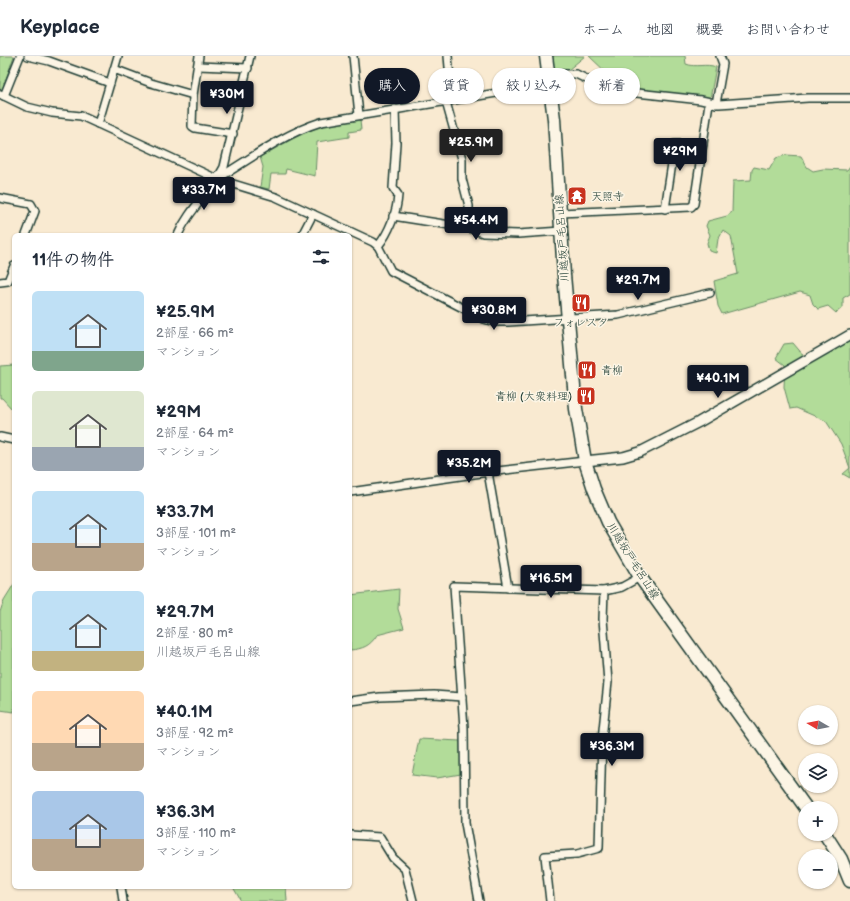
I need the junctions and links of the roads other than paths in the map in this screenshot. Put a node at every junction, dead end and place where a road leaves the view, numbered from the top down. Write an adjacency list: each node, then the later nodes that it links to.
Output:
1 (20, 56): 17 (street)
2 (28, 56): 16 (street)
3 (118, 56): 14 (street)
4 (199, 56): 10 (street)
5 (250, 56): 11 (street)
6 (353, 56): 25 (street)
7 (448, 56): 12 (street)
8 (546, 56): 13 (main road, 川越坂戸毛呂山線)
9 (720, 56): 20 (street)
10 (198, 66): 11 (street); 18 (street)
11 (248, 68): 27 (street)
12 (448, 68)
13 (548, 68)
14 (114, 69): 16 (street); 18 (street)
15 (576, 74): 20 (street)
16 (110, 83): 26 (street)
17 (2, 95): 26 (street)
18 (193, 95): 27 (street)
19 (850, 98): 20 (street)
20 (713, 103): 28 (street)
21 (429, 104): 24 (street)
22 (450, 104): 35 (street)
23 (552, 104): 32 (main road, 川越坂戸毛呂山線)
24 (395, 109): 25 (street); 34 (street)
25 (358, 115): 29 (street)
26 (98, 124): 29 (street)
27 (233, 134): 29 (street)
28 (703, 144): 31 (street); 31 (street)
29 (217, 179): 33 (street); 38 (street)
30 (0, 198): 37 (street)
31 (665, 209): 32 (street)
32 (560, 213): 36 (main road, 川越坂戸毛呂山線)
33 (314, 214): 39 (street); 40 (street)
34 (393, 216): 35 (street); 40 (street)
35 (469, 228): 36 (street)
36 (561, 231): 44 (main road, 川越坂戸毛呂山線)
37 (27, 233)
38 (179, 233)
39 (303, 233)
40 (378, 246): 44 (street)
41 (12, 271): 42 (street)
42 (0, 282)
43 (710, 292): 44 (street)
44 (567, 319): 48 (main road, 川越坂戸毛呂山線)
45 (850, 335): 48 (street)
46 (0, 437): 47 (street)
47 (12, 440)
48 (585, 461): 49 (street); 51 (main road, 川越坂戸毛呂山線)
49 (488, 472): 50 (street); 52 (street)
50 (352, 492)
51 (640, 577): 53 (street); 56 (main road, 川越坂戸毛呂山線)
52 (508, 588): 53 (street); 54 (street)
53 (604, 591): 64 (street)
54 (462, 696): 55 (street); 63 (street)
55 (352, 701)
56 (801, 801)
57 (352, 835): 62 (street)
58 (829, 841): 59 (main road)
59 (850, 881)
60 (121, 889): 61 (street)
61 (123, 901)
62 (412, 901)
63 (479, 901)
64 (550, 901)

